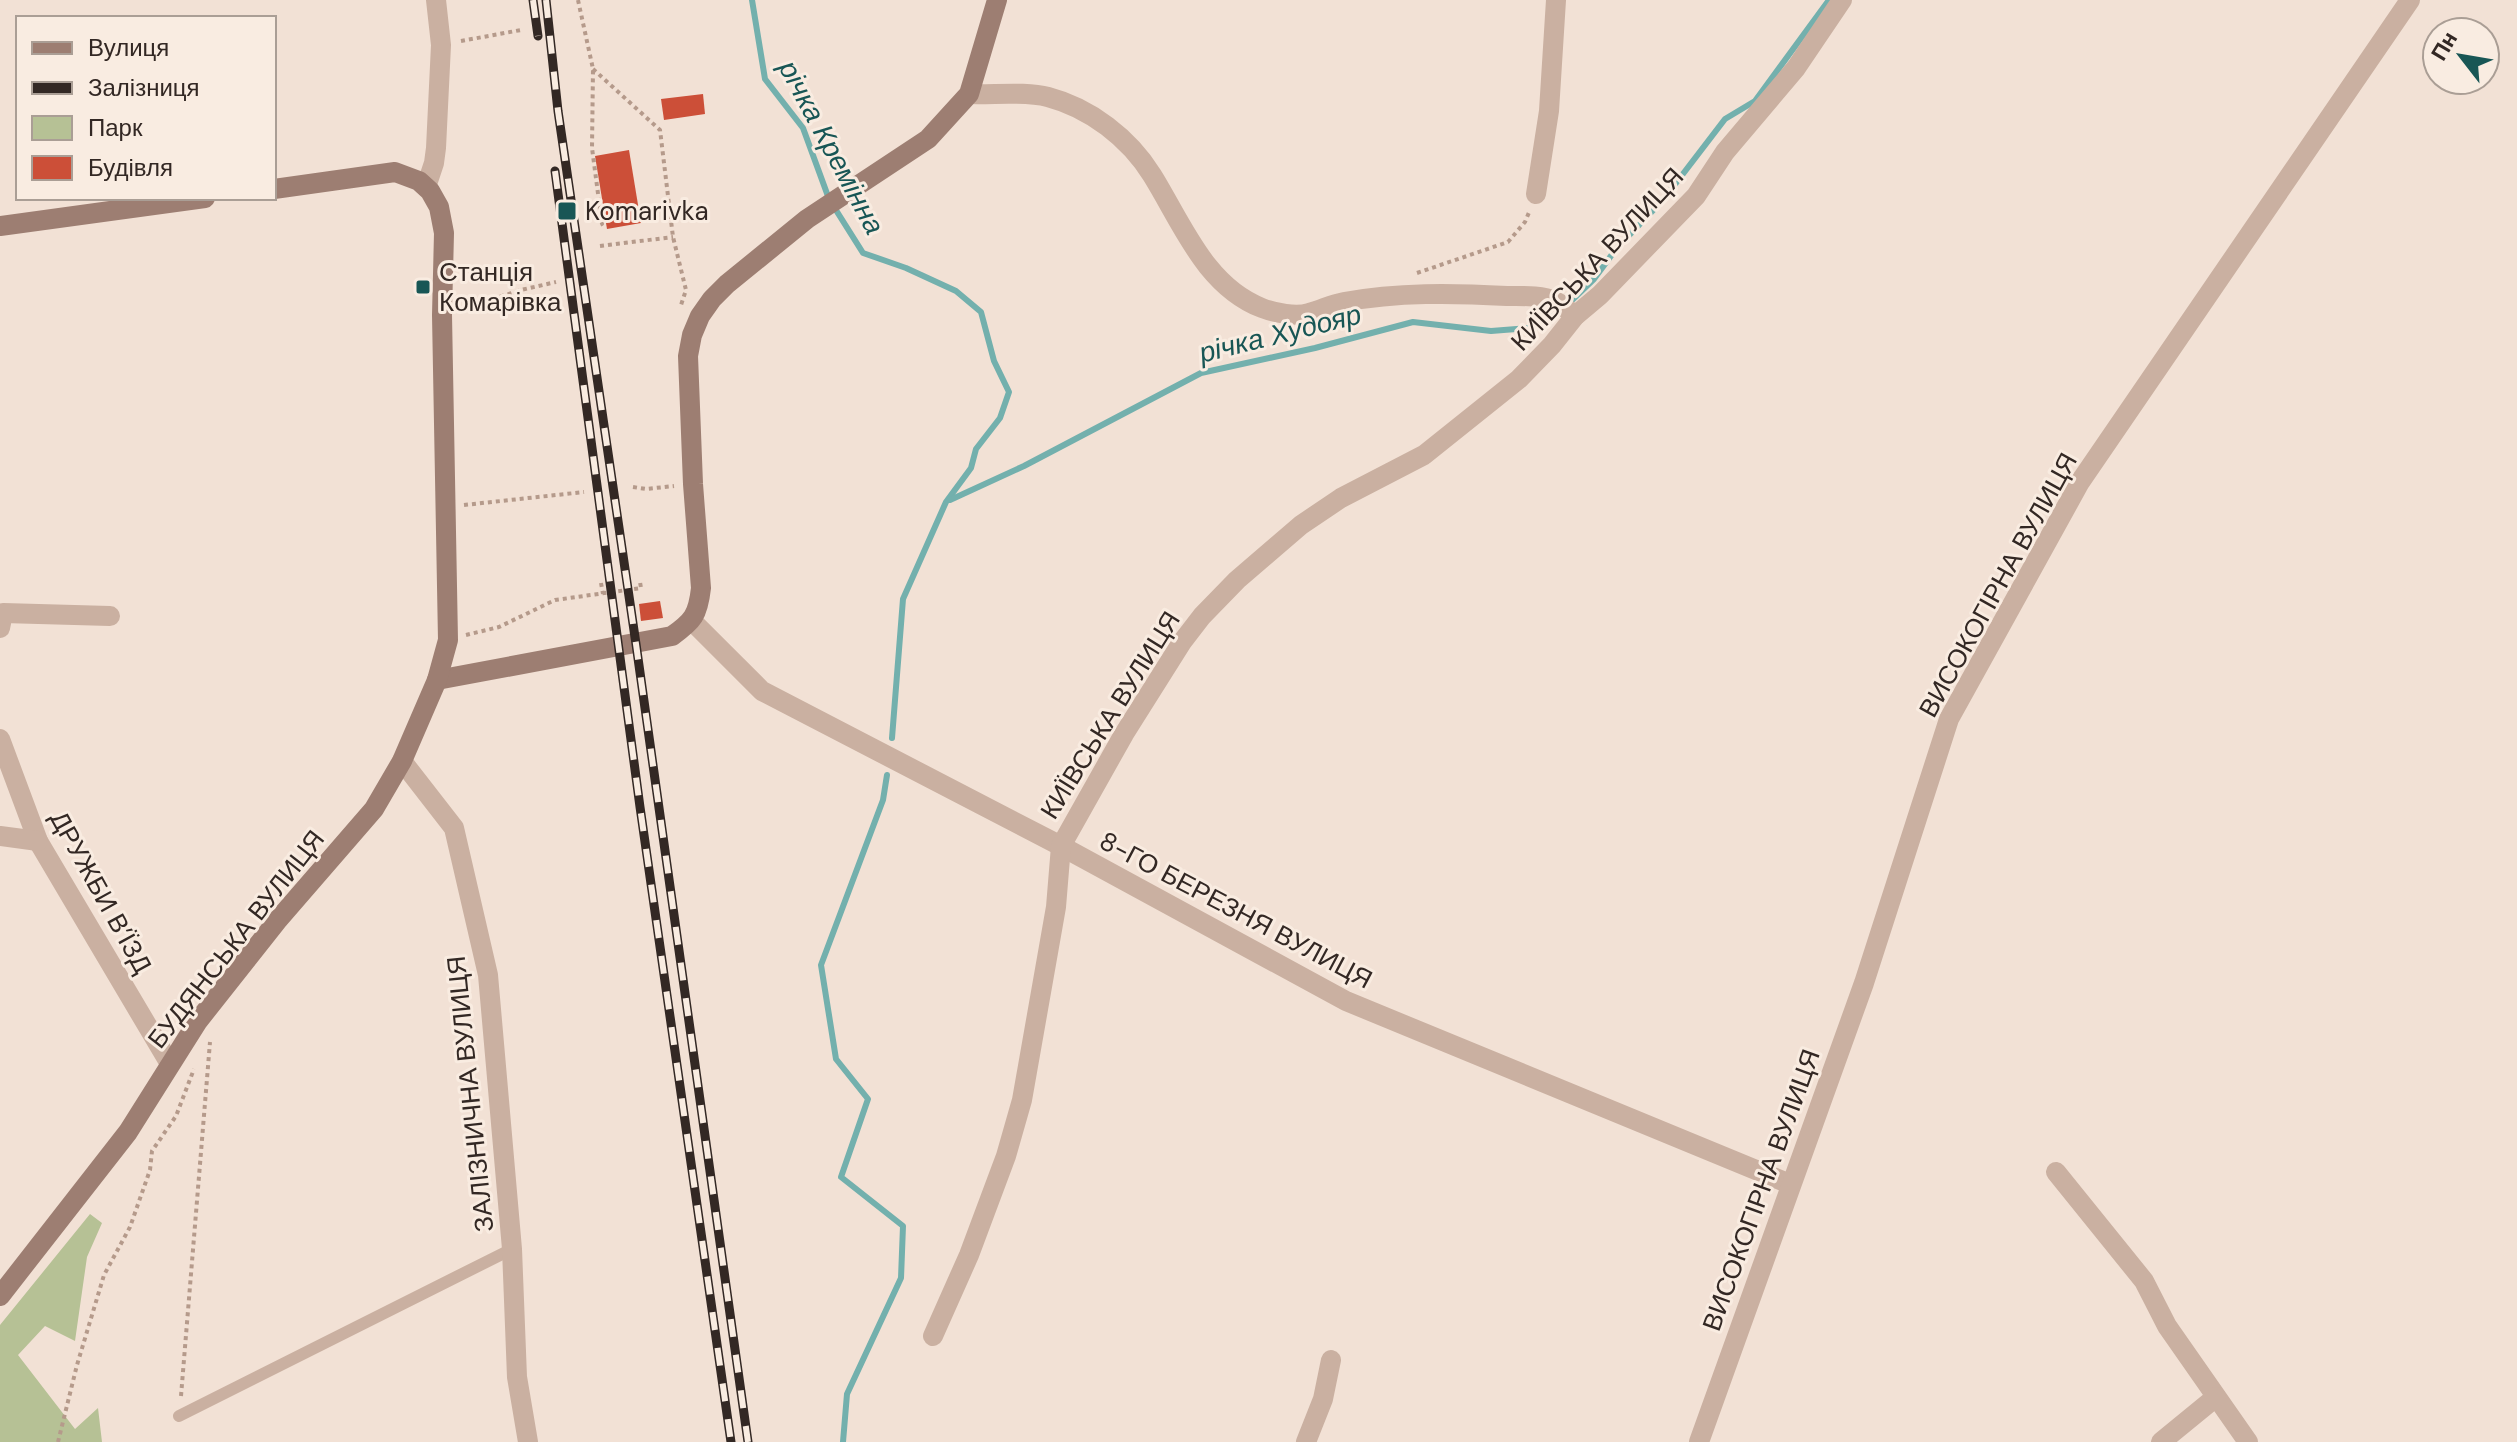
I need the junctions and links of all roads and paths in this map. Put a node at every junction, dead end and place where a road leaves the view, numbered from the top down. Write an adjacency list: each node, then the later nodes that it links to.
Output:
1 (436, 0): 8 (street)
2 (578, 0): 9 (path)
3 (997, 0): 10 (street)
4 (1556, 0): 13 (street)
5 (1842, 0): 21 (street, КИЇВСЬКА ВУЛИЦЯ)
6 (2410, 0): 43 (street, ВИСОКОГІРНА ВУЛИЦЯ)
7 (521, 30): 8 (path)
8 (441, 45): 11 (street)
9 (593, 69): 16 (path); 17 (path)
10 (969, 94): 21 (street); 22 (street)
11 (426, 187): 12 (street); 20 (street)
12 (276, 189)
13 (1536, 194): 18 (path)
14 (190, 200): 15 (street)
15 (0, 226)
16 (597, 226)
17 (600, 246)
18 (1408, 276)
19 (556, 282): 20 (path)
20 (442, 315): 25 (street)
21 (1575, 316): 38 (street, КИЇВСЬКА ВУЛИЦЯ)
22 (693, 484): 23 (path); 30 (street)
23 (633, 487)
24 (584, 492): 25 (path)
25 (446, 506): 32 (street)
26 (640, 582): 28 (path)
27 (601, 583): 28 (path)
28 (603, 594): 32 (path)
29 (110, 616): 31 (street)
30 (692, 621): 33 (street); 38 (street, 8-ГО БЕРЕЗНЯ ВУЛИЦЯ)
31 (0, 628)
32 (448, 640): 33 (street)
33 (437, 680): 35 (street, БУДЯНСЬКА ВУЛИЦЯ)
34 (0, 739): 37 (street, ДРУЖБИ В’ЇЗД)
35 (402, 761): 41 (street, БУДЯНСЬКА ВУЛИЦЯ); 44 (street, ЗАЛІЗНИЧНА ВУЛИЦЯ)
36 (0, 836): 37 (street)
37 (38, 841): 41 (street, ДРУЖБИ В’ЇЗД)
38 (1061, 846): 43 (street, 8-ГО БЕРЕЗНЯ ВУЛИЦЯ); 46 (street, КИЇВСЬКА ВУЛИЦЯ)
39 (201, 1048): 49 (path)
40 (197, 1061): 50 (path)
41 (170, 1064): 45 (street, БУДЯНСЬКА ВУЛИЦЯ)
42 (2056, 1172): 48 (street)
43 (1790, 1184): 53 (street, ВИСОКОГІРНА ВУЛИЦЯ)
44 (512, 1249): 49 (lane); 51 (street, ЗАЛІЗНИЧНА ВУЛИЦЯ)
45 (0, 1296)
46 (933, 1336)
47 (1331, 1360): 52 (street)
48 (2216, 1397): 54 (street); 55 (street)
49 (179, 1416)
50 (58, 1442)
51 (528, 1442)
52 (1306, 1442)
53 (1699, 1442)
54 (2161, 1442)
55 (2248, 1442)

